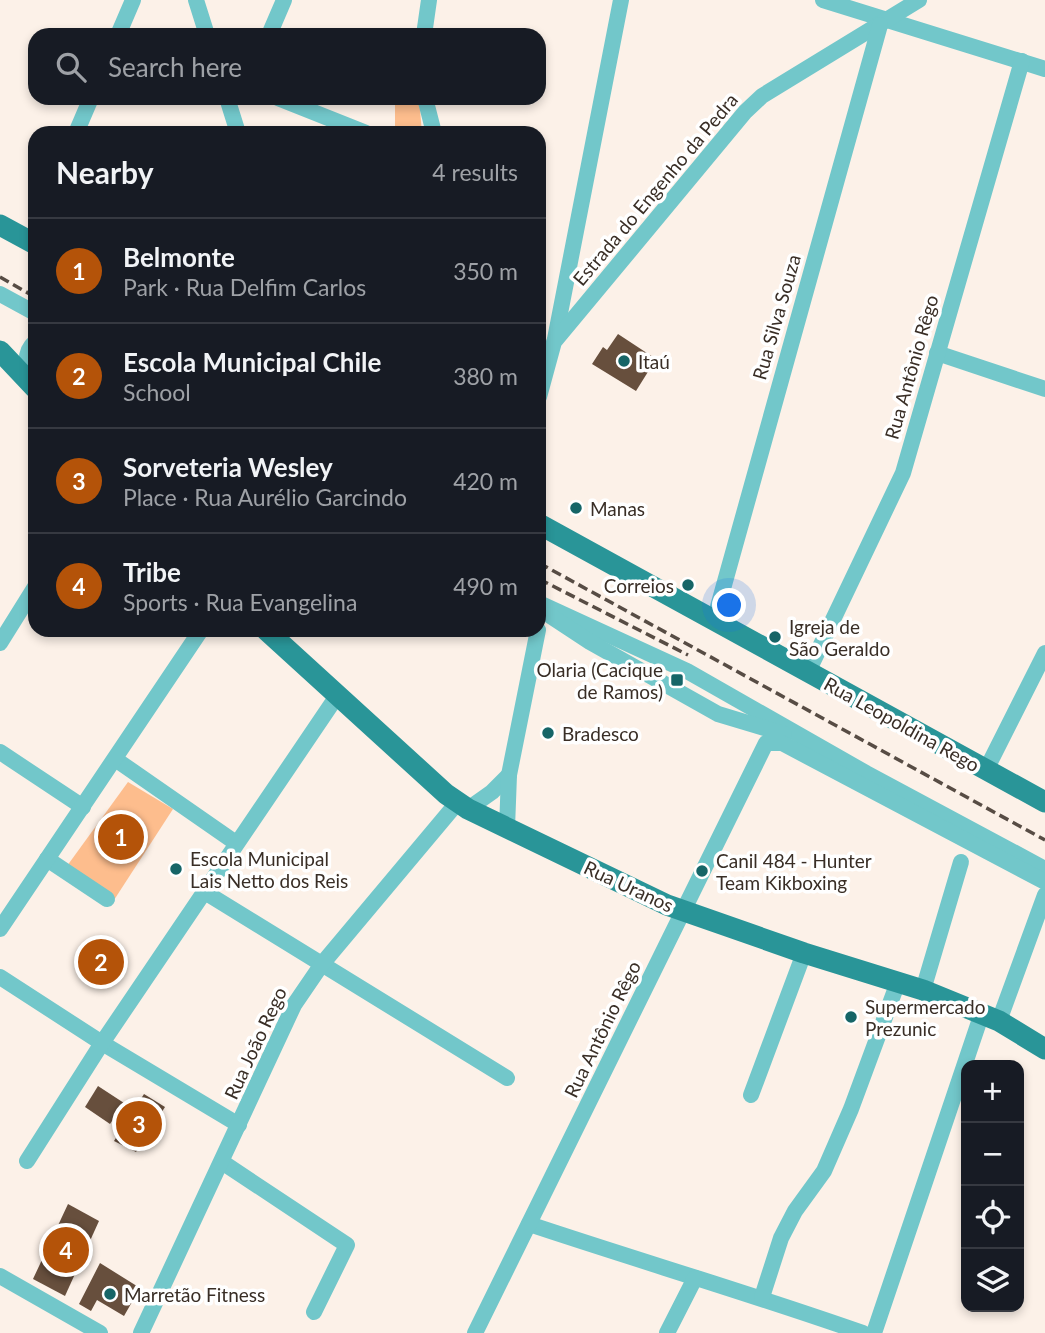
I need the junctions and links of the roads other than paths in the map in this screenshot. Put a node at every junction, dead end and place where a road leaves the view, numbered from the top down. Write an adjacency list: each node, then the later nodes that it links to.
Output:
1 (133, 0): 9 (street)
2 (196, 0): 10 (street)
3 (284, 0): 11 (street)
4 (429, 0): 12 (street)
5 (621, 0): 27 (street)
6 (823, 0): 8 (street)
7 (919, 0): 8 (street, Estrada do Engenho da Pedra)
8 (884, 23): 13 (street); 27 (street, Estrada do Engenho da Pedra); 37 (street, Rua Silva Souza)
9 (121, 28)
10 (205, 28)
11 (273, 28)
12 (425, 28)
13 (1022, 61): 14 (street); 29 (street, Rua Antônio Rêgo)
14 (1045, 69)
15 (88, 105): 19 (street)
16 (229, 105): 20 (street)
17 (296, 105): 21 (street)
18 (427, 105): 22 (street)
19 (79, 126)
20 (236, 126)
21 (348, 126)
22 (432, 126)
23 (0, 225): 24 (main road)
24 (28, 236)
25 (0, 294): 26 (street)
26 (28, 309)
27 (554, 342): 30 (street, Estrada do Engenho da Pedra)
28 (0, 351): 31 (main road)
29 (937, 353): 32 (street); 43 (street, Rua Antônio Rêgo)
30 (546, 371)
31 (28, 381)
32 (1045, 388)
33 (546, 528): 37 (main road, Rua Leopoldina Rego)
34 (28, 598): 41 (street)
35 (546, 608): 45 (street)
36 (546, 610): 45 (street)
37 (714, 621): 43 (main road, Rua Leopoldina Rego)
38 (196, 637): 47 (street)
39 (274, 637): 44 (main road, Rua Uranos)
40 (537, 637): 49 (street)
41 (0, 643)
42 (1045, 653): 48 (street)
43 (808, 672): 48 (main road, Rua Leopoldina Rego)
44 (337, 696): 51 (main road, Rua Uranos); 54 (street)
45 (810, 742): 57 (street)
46 (0, 752): 52 (street)
47 (115, 759): 52 (street); 54 (street)
48 (986, 770): 50 (main road, Rua Leopoldina Rego)
49 (509, 775): 51 (street, Rua João Rego); 53 (street)
50 (1045, 802)
51 (463, 806): 53 (main road, Rua Uranos); 65 (street, Rua João Rego)
52 (83, 807): 55 (street)
53 (507, 828): 62 (main road, Rua Uranos)
54 (236, 843): 59 (street)
55 (47, 859): 61 (street); 63 (street)
56 (961, 862): 68 (street)
57 (1045, 869)
58 (1045, 882): 62 (street, Rua Antônio Rêgo)
59 (203, 891): 65 (street); 70 (street)
60 (1045, 895): 69 (street)
61 (107, 899)
62 (683, 912): 64 (main road, Rua Uranos); 77 (street, Rua Antônio Rêgo)
63 (0, 929)
64 (804, 953): 67 (main road, Rua Uranos); 73 (street)
65 (322, 964): 72 (street); 74 (street, Rua João Rego)
66 (0, 977): 70 (street)
67 (898, 982): 68 (main road, Rua Uranos); 80 (street)
68 (923, 990): 69 (main road, Rua Uranos)
69 (990, 1017): 71 (main road, Rua Uranos); 87 (street)
70 (102, 1043): 74 (street); 75 (street)
71 (1045, 1049)
72 (507, 1078)
73 (751, 1096)
74 (239, 1125): 76 (street, Rua João Rego)
75 (27, 1161)
76 (222, 1162): 81 (street); 83 (street, Rua João Rego)
77 (529, 1224): 79 (street); 84 (street, Rua Antônio Rêgo)
78 (0, 1276): 82 (street)
79 (695, 1278): 80 (street); 85 (street)
80 (762, 1297): 86 (street)
81 (314, 1312)
82 (100, 1333)
83 (141, 1333)
84 (475, 1333)
85 (667, 1333)
86 (863, 1333)
87 (874, 1333)

